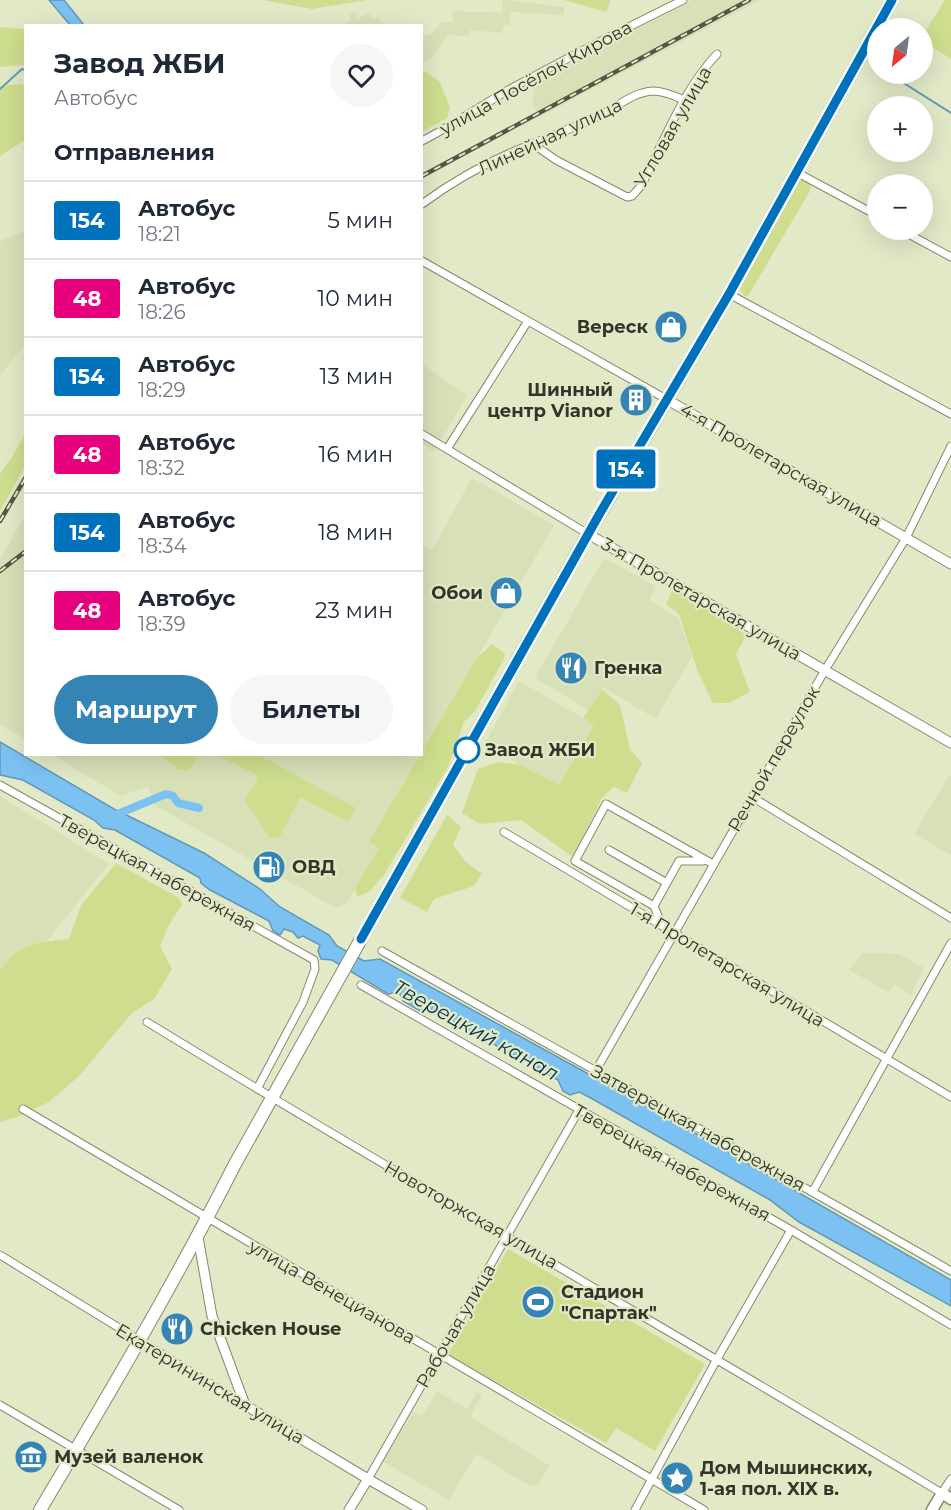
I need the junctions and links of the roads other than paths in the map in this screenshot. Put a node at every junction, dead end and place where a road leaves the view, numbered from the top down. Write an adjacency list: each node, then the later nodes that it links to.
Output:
1 (683, 0): 5 (street, улица Посёлок Кирова)
2 (892, 0): 7 (highway)
3 (717, 54): 4 (street, Угловая улица)
4 (684, 100): 6 (street, Линейная улица); 6 (street, Угловая улица)
5 (423, 140)
6 (533, 144): 8 (street, Линейная улица)
7 (795, 171): 9 (street); 13 (highway)
8 (423, 203)
9 (867, 210)
10 (920, 240): 11 (street)
11 (951, 257)
12 (423, 262): 14 (street, 4-я Пролетарская улица)
13 (729, 294): 15 (highway); 16 (street)
14 (528, 321): 15 (street, 4-я Пролетарская улица); 19 (street)
15 (666, 399): 20 (highway); 21 (street, 4-я Пролетарская улица)
16 (951, 414)
17 (423, 435): 19 (street, 3-я Пролетарская улица)
18 (951, 446): 21 (street, Речной переулок)
19 (447, 449): 20 (street, 3-я Пролетарская улица)
20 (588, 534): 23 (street, 3-я Пролетарская улица); 44 (highway)
21 (906, 538): 22 (street, 4-я Пролетарская улица); 23 (street, Речной переулок)
22 (951, 564)
23 (825, 670): 24 (street, 3-я Пролетарская улица); 26 (street, Речной переулок)
24 (951, 743)
25 (0, 785): 42 (street, Тверецкая набережная)
26 (752, 797): 30 (street, Речной переулок); 33 (street)
27 (504, 832): 34 (street, 1-я Пролетарская улица)
28 (609, 850): 31 (street)
29 (705, 861): 30 (street); 31 (street); 32 (street)
30 (713, 864): 35 (street, Речной переулок)
31 (667, 883): 32 (street)
32 (654, 906): 34 (street)
33 (951, 918)
34 (662, 926): 35 (street, 1-я Пролетарская улица)
35 (674, 933): 40 (street, 1-я Пролетарская улица); 41 (street, Речной переулок)
36 (951, 943): 40 (street)
37 (382, 951): 41 (street, Затверецкая набережная)
38 (360, 985): 46 (street, Тверецкая набережная)
39 (147, 1022): 42 (street, Новоторжская улица)
40 (885, 1059): 43 (street, 1-я Пролетарская улица); 47 (street)
41 (595, 1072): 47 (street, Затверецкая набережная)
42 (257, 1089): 44 (street, Новоторжская улица)
43 (951, 1097)
44 (272, 1098): 48 (highway); 51 (street, Новоторжская улица)
45 (23, 1109): 48 (street, улица Венецианова)
46 (579, 1110): 49 (street, Тверецкая набережная); 51 (street, Рабочая улица)
47 (813, 1191): 53 (street, Затверецкая набережная)
48 (207, 1219): 50 (highway); 56 (street, улица Венецианова)
49 (791, 1230): 54 (street, Тверецкая набережная); 57 (street)
50 (198, 1237): 55 (highway); 59 (street)
51 (507, 1237): 56 (street, Рабочая улица); 57 (street, Новоторжская улица)
52 (0, 1255): 55 (street, Екатерининская улица)
53 (951, 1271)
54 (951, 1325)
55 (139, 1341): 59 (street, Екатерининская улица); 60 (highway)
56 (439, 1355): 61 (street, Рабочая улица); 62 (street, улица Венецианова)
57 (717, 1359): 62 (street); 64 (street, Новоторжская улица)
58 (0, 1405): 60 (street)
59 (245, 1405): 61 (street, Екатерининская улица)
60 (75, 1449): 65 (highway); 66 (street)
61 (368, 1479): 67 (street, Рабочая улица); 68 (street, Екатерининская улица)
62 (652, 1479): 69 (street); 70 (street, улица Венецианова)
63 (951, 1479): 64 (street)
64 (946, 1496): 71 (main road)
65 (40, 1510)
66 (179, 1510)
67 (349, 1510)
68 (423, 1510)
69 (634, 1510)
70 (704, 1510)
71 (932, 1510)

